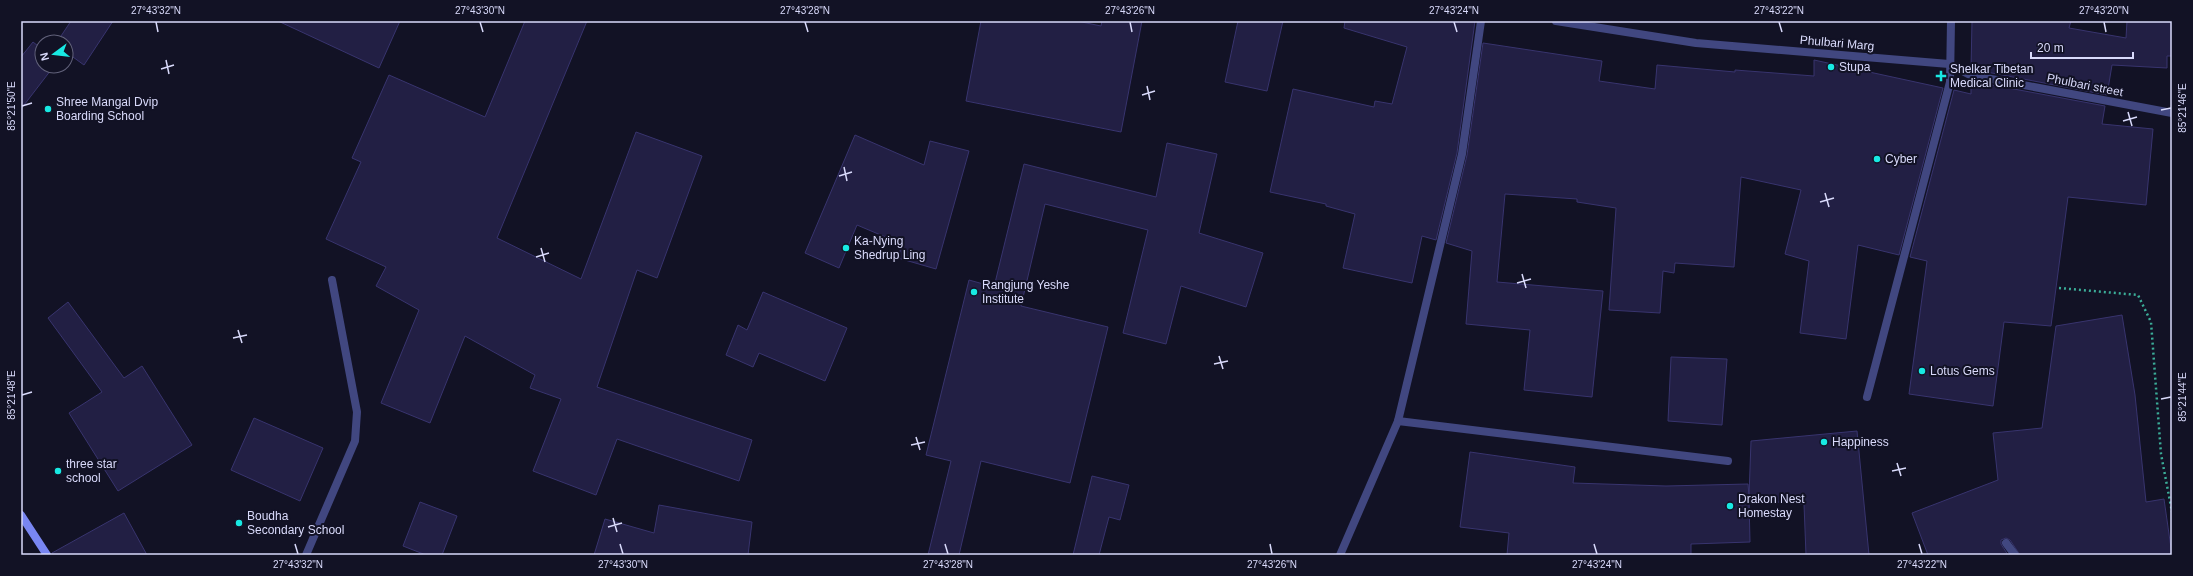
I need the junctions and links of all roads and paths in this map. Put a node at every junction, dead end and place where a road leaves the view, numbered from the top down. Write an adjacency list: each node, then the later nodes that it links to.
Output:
1 (1481, 21): 9 (street)
2 (1556, 21): 4 (street, Phulbari Marg)
3 (1951, 21): 4 (street)
4 (1949, 64): 5 (street, Phulbari street); 8 (street)
5 (2172, 113)
6 (332, 280): 15 (street)
7 (2060, 288): 11 (path)
8 (1867, 397)
9 (1398, 422): 10 (street); 16 (street)
10 (1728, 461)
11 (2172, 512)
12 (21, 515): 14 (main road)
13 (2006, 544): 17 (street)
14 (47, 555)
15 (306, 555)
16 (1340, 555)
17 (2015, 555)

